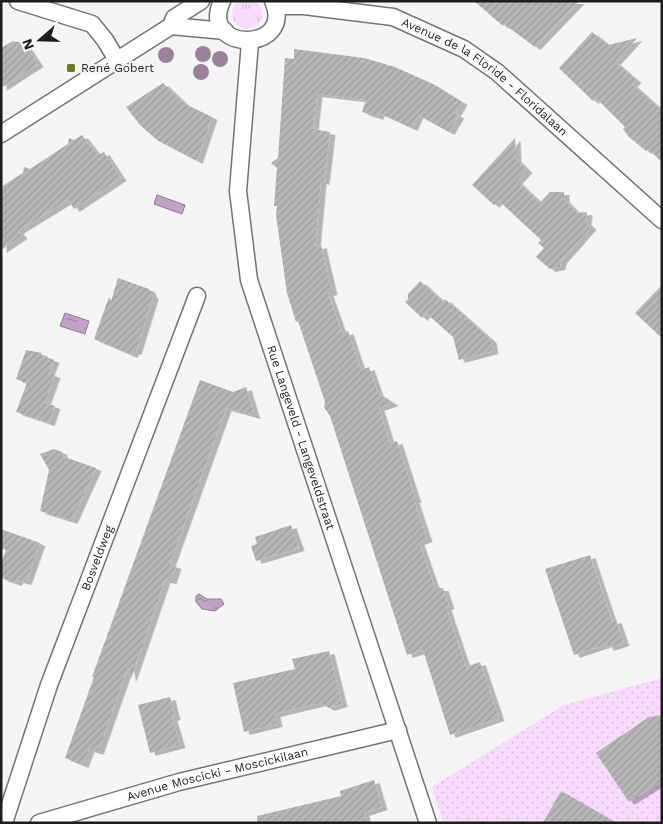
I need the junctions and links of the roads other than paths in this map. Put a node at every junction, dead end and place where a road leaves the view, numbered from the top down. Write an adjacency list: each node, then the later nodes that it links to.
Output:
1 (18, 1): 8 (street)
2 (201, 1): 5 (street)
3 (222, 1): 6 (street)
4 (274, 4): 7 (street, Avenue de la Floride - Floridalaan); 10 (street, Avenue de la Floride - Floridalaan)
5 (171, 26): 6 (street); 8 (street)
6 (225, 31): 7 (street)
7 (250, 42): 12 (street, Rue Langeveld - Langeveldstraat)
8 (117, 60): 9 (street)
9 (1, 134)
10 (662, 220)
11 (197, 296): 13 (street, Bosveldweg)
12 (398, 730): 14 (street, Avenue Moscicki - Moscickilaan); 15 (street, Rue Langeveld - Langeveldstraat)
13 (4, 823)
14 (39, 823)
15 (428, 823)

